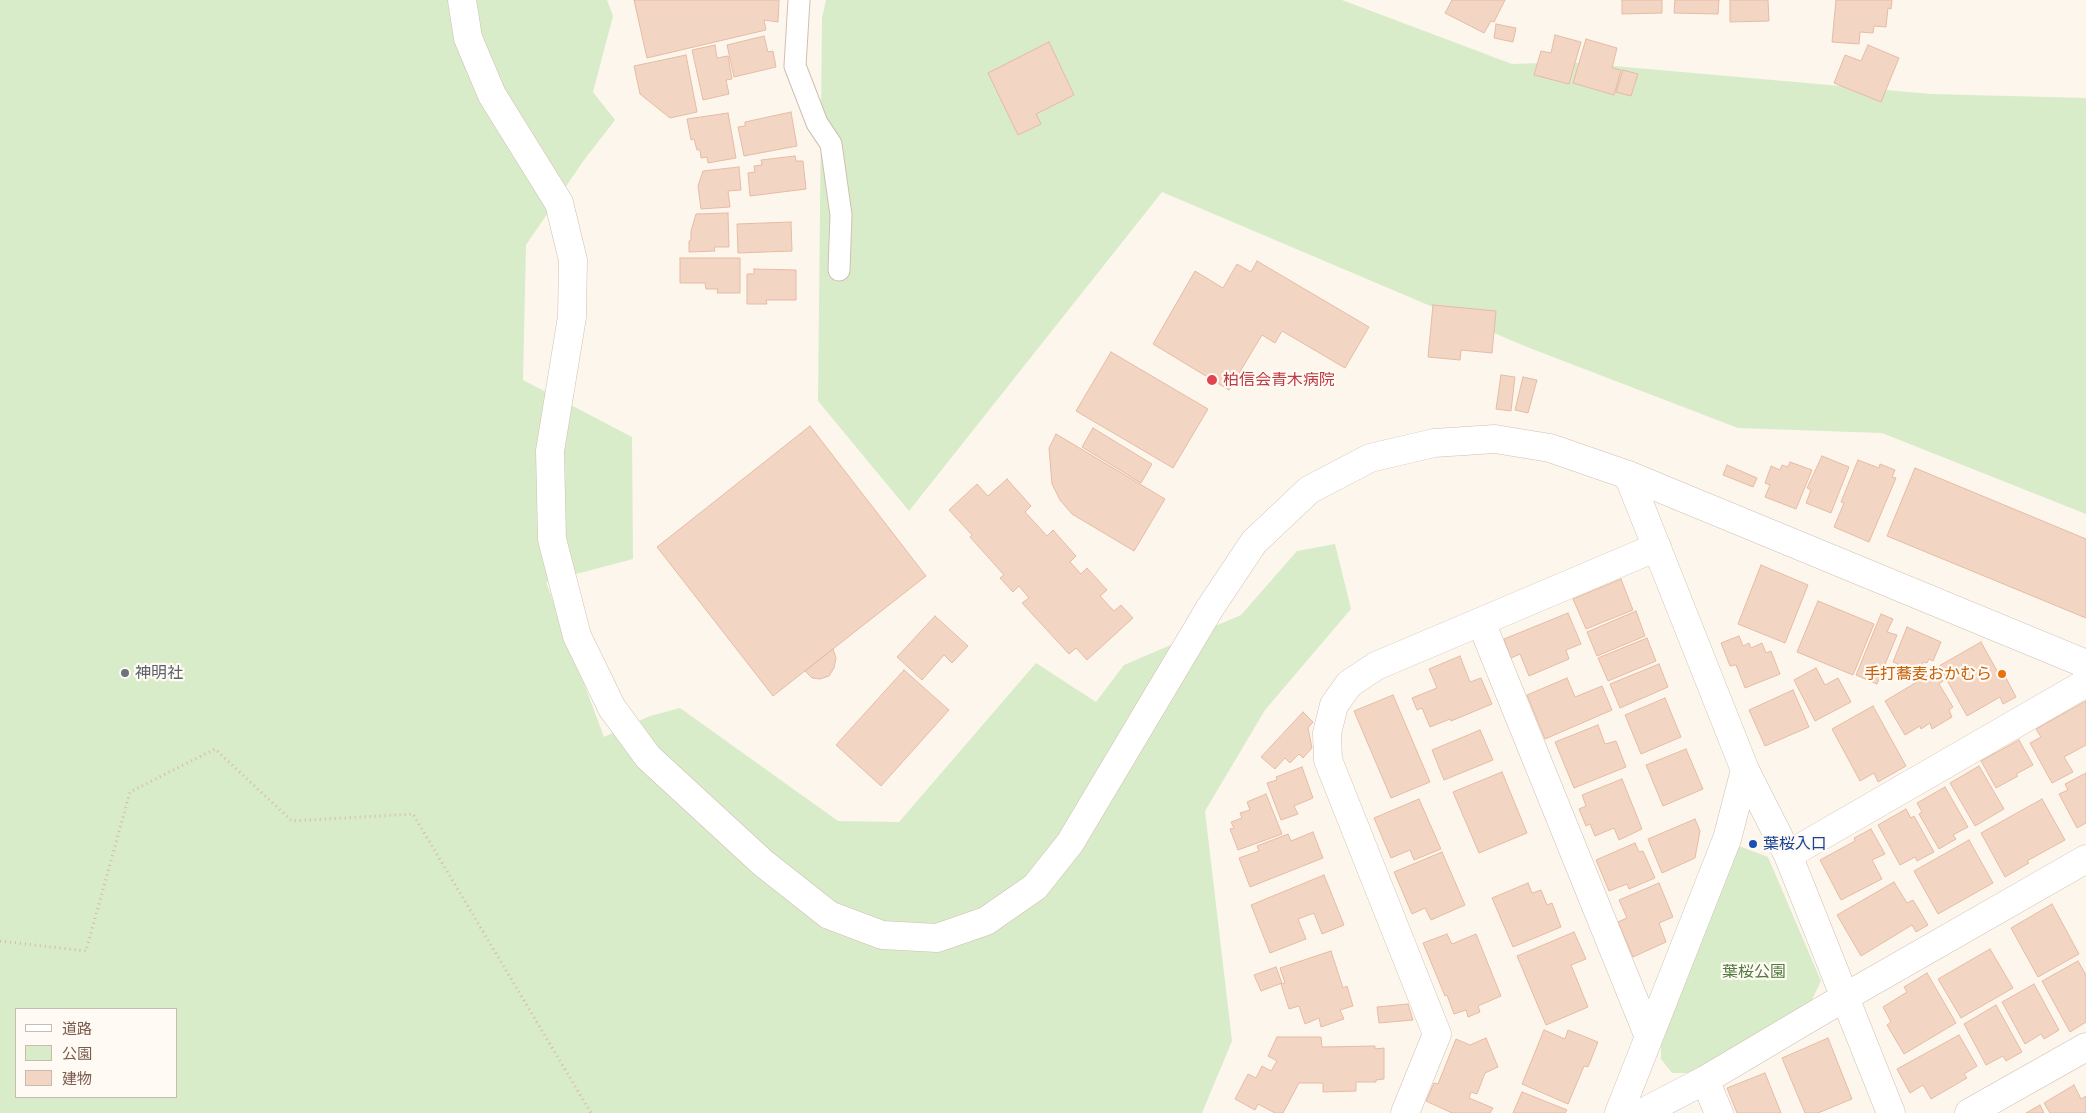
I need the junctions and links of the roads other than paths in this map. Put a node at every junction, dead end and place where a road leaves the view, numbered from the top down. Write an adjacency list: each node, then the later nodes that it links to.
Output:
1 (462, 0): 4 (street)
2 (799, 0): 3 (lane)
3 (839, 270)
4 (1628, 475): 5 (street); 7 (street)
5 (1657, 548): 6 (street); 9 (street)
6 (1481, 622): 13 (street); 16 (street)
7 (2086, 664)
8 (2086, 683): 10 (street)
9 (1745, 770): 10 (street); 13 (street)
10 (1788, 855): 12 (street)
11 (2086, 859): 12 (street)
12 (1845, 997): 15 (street); 20 (street)
13 (1649, 1037): 17 (street)
14 (2086, 1047): 21 (street)
15 (1705, 1080): 18 (street); 19 (street)
16 (1405, 1113)
17 (1619, 1113)
18 (1642, 1113)
19 (1719, 1113)
20 (1891, 1113)
21 (1969, 1113)

